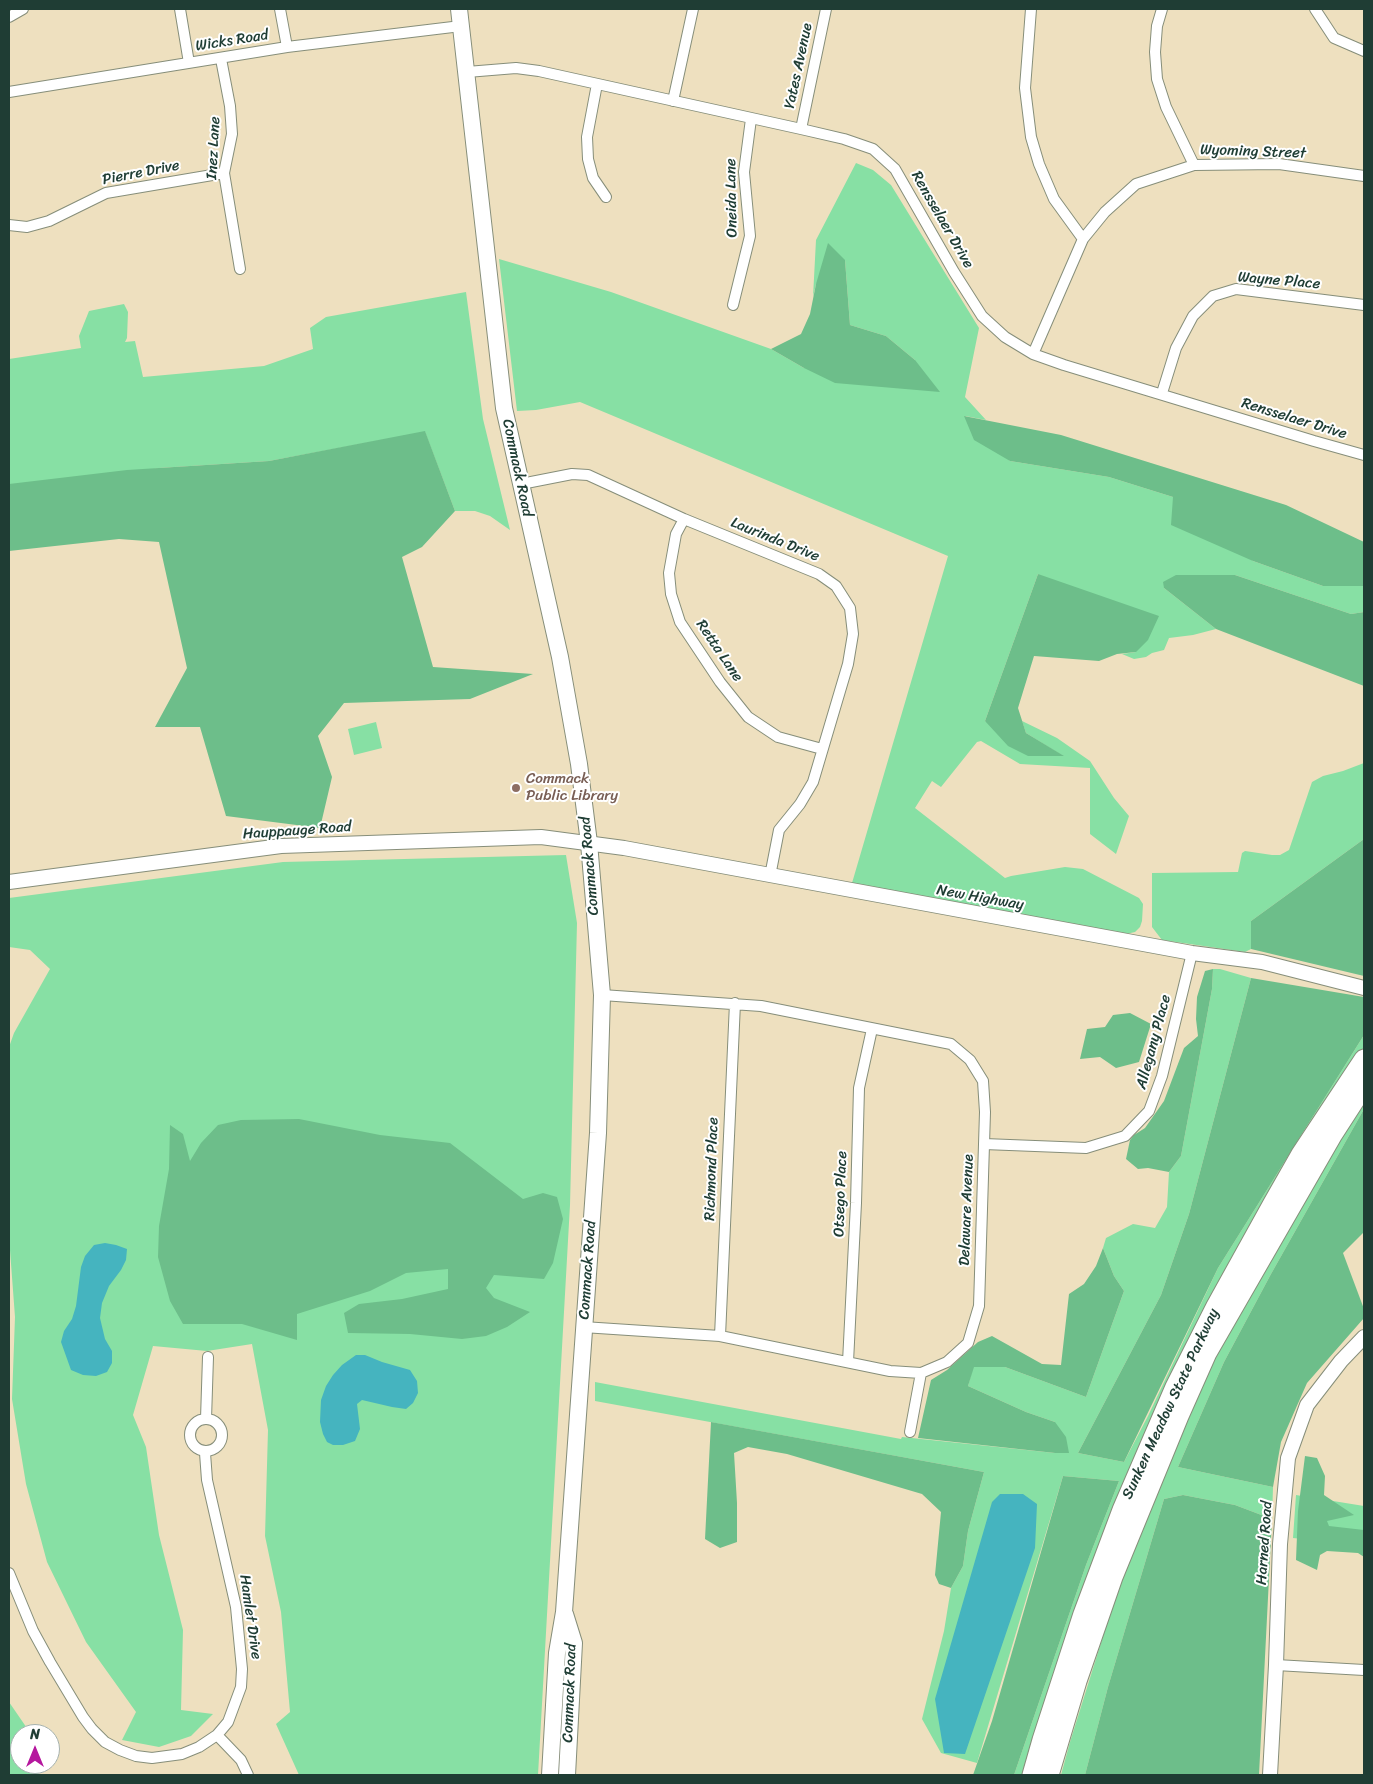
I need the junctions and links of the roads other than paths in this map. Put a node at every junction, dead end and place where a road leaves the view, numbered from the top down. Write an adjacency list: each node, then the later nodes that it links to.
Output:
1 (23, 9): 10 (street)
2 (180, 9): 15 (street)
3 (280, 9): 12 (street)
4 (459, 9): 11 (main road, Commack Road)
5 (693, 9): 19 (street)
6 (826, 9): 21 (street, Yates Avenue)
7 (1031, 9): 27 (street)
8 (1162, 9): 22 (street)
9 (1315, 9): 13 (street)
10 (9, 16)
11 (461, 26): 12 (street, Wicks Road); 16 (main road, Commack Road)
12 (287, 47): 14 (street, Wicks Road)
13 (1364, 52)
14 (221, 59): 15 (street, Wicks Road); 23 (street, Inez Lane)
15 (189, 63): 18 (street, Wicks Road)
16 (467, 72): 17 (street, Rensselaer Drive); 34 (main road, Commack Road)
17 (597, 84): 19 (street, Rensselaer Drive); 25 (street)
18 (9, 92)
19 (673, 101): 20 (street, Rensselaer Drive)
20 (750, 119): 21 (street, Rensselaer Drive); 29 (street, Oneida Lane)
21 (801, 129): 31 (street, Rensselaer Drive)
22 (1194, 165): 24 (street, Wyoming Street); 27 (street, Wyoming Street)
23 (224, 173): 26 (street, Pierre Drive); 28 (street, Inez Lane)
24 (1364, 176)
25 (606, 196)
26 (9, 225)
27 (1083, 239): 31 (street, Wyoming Street)
28 (240, 269)
29 (733, 305)
30 (1364, 305): 32 (street, Wayne Place)
31 (1033, 354): 32 (street, Rensselaer Drive)
32 (1162, 394): 33 (street, Rensselaer Drive)
33 (1364, 455)
34 (521, 484): 35 (street, Laurinda Drive); 37 (main road, Commack Road)
35 (684, 518): 36 (street, Retta Lane); 36 (street, Laurinda Drive)
36 (822, 750): 38 (street, Laurinda Drive)
37 (589, 843): 38 (street, New Highway); 39 (street, Hauppauge Road); 42 (main road, Commack Road)
38 (770, 876): 40 (street, New Highway)
39 (9, 882)
40 (1192, 953): 41 (street, New Highway); 47 (street, Allegany Place)
41 (1364, 988)
42 (602, 995): 43 (street, Delaware Avenue); 48 (main road, Commack Road)
43 (735, 1003): 44 (street, Delaware Avenue); 49 (street, Richmond Place)
44 (872, 1029): 47 (street, Delaware Avenue); 52 (street, Otsego Place)
45 (1364, 1060): 65 (highway, Sunken Meadow State Parkway)
46 (1364, 1086): 66 (highway, Sunken Meadow State Parkway)
47 (984, 1144): 53 (street, Delaware Avenue)
48 (583, 1327): 49 (street, Delaware Avenue); 58 (main road, Commack Road)
49 (720, 1336): 52 (street, Delaware Avenue)
50 (1364, 1337): 59 (street, Harned Road)
51 (208, 1357): 54 (street)
52 (848, 1362): 53 (street, Delaware Avenue)
53 (921, 1373): 55 (street)
54 (206, 1419): 56 (street); 56 (street)
55 (910, 1432)
56 (205, 1453): 61 (street, Hamlet Drive)
57 (9, 1573): 61 (street, Hamlet Drive)
58 (564, 1612): 63 (main road, Commack Road); 64 (main road, Commack Road)
59 (1276, 1665): 60 (street); 67 (street, Harned Road)
60 (1364, 1670)
61 (217, 1735): 62 (street)
62 (248, 1775)
63 (550, 1775)
64 (568, 1775)
65 (1032, 1775)
66 (1049, 1775)
67 (1270, 1775)

